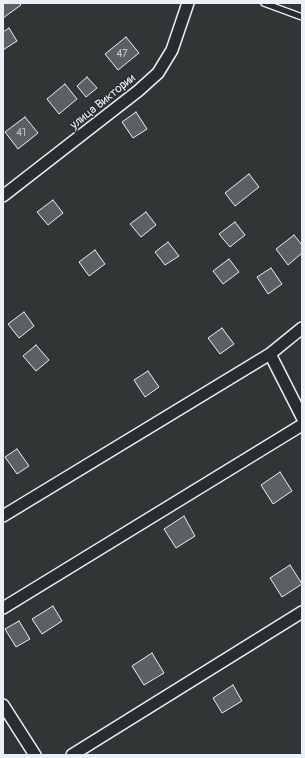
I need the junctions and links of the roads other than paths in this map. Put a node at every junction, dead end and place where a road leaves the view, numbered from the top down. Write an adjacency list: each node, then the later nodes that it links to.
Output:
1 (188, 3): 4 (street, улица Виктории)
2 (264, 3): 3 (lane)
3 (302, 17)
4 (3, 196)
5 (302, 328): 6 (street)
6 (270, 354): 7 (street); 9 (street)
7 (302, 417)
8 (302, 425): 10 (street)
9 (3, 516)
10 (3, 608)
11 (302, 612): 14 (street)
12 (3, 705): 13 (street)
13 (35, 755)
14 (72, 755)

